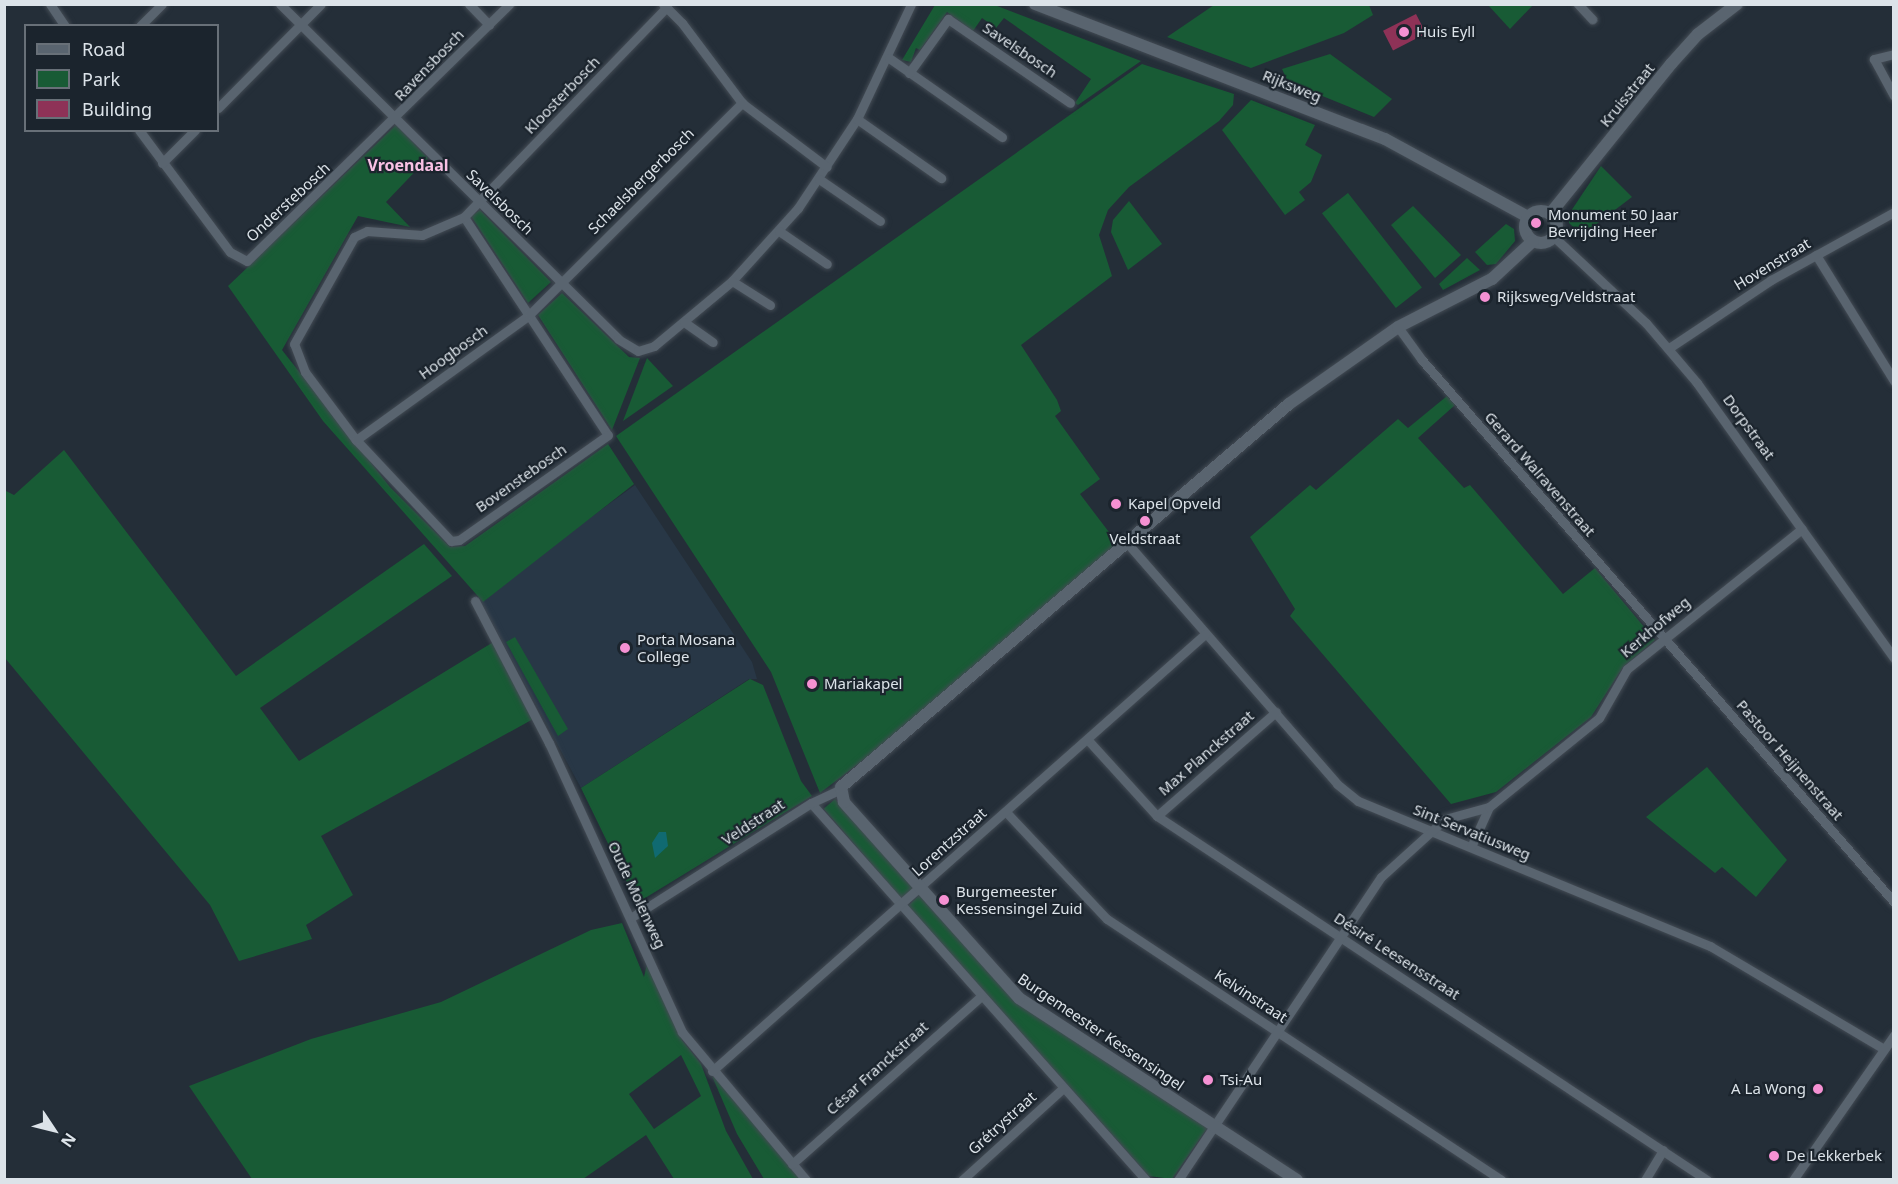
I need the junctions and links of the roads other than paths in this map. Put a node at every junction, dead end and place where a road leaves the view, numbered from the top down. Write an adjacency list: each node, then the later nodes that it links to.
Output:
1 (50, 4): 13 (street)
2 (162, 4): 14 (street)
3 (280, 4): 16 (street, Savelsbosch)
4 (321, 4): 16 (street)
5 (469, 4): 15 (street)
6 (509, 4): 15 (street, Ravensbosch)
7 (911, 4): 18 (street, Savelsbosch)
8 (1035, 4): 37 (street, Rijksweg)
9 (1578, 4): 12 (street)
10 (1737, 4): 35 (street, Kruisstraat)
11 (665, 6): 21 (street); 33 (street, Kloosterbosch)
12 (1592, 19)
13 (64, 24)
14 (142, 24)
15 (489, 24): 25 (street, Ravensbosch)
16 (300, 25): 23 (street); 25 (street, Savelsbosch)
17 (1893, 54): 20 (street)
18 (889, 58): 19 (street); 24 (street, Savelsbosch)
19 (909, 73): 22 (street, Savelsbosch); 28 (street)
20 (1893, 96)
21 (742, 102): 30 (street); 45 (street, Schaelsbergerbosch)
22 (1070, 103)
23 (219, 107)
24 (857, 119): 30 (street, Savelsbosch); 31 (street)
25 (395, 120): 29 (street, Onderstebosch); 33 (street, Savelsbosch)
26 (140, 132): 29 (street, Onderstebosch)
27 (193, 132): 29 (street)
28 (1002, 137)
29 (162, 163)
30 (827, 167): 32 (street, Savelsbosch)
31 (941, 178)
32 (819, 179): 38 (street); 39 (street, Savelsbosch)
33 (480, 203): 36 (street, Kloosterbosch); 45 (street, Savelsbosch)
34 (1893, 212): 42 (street, Hovenstraat)
35 (1550, 214): 37 (street); 40 (street)
36 (464, 217): 47 (street, Bovenstebosch); 53 (street, Bovenstebosch)
37 (1528, 217): 41 (street)
38 (880, 221)
39 (779, 231): 43 (street); 44 (street, Savelsbosch)
40 (1554, 237): 41 (street); 51 (street, Dorpstraat)
41 (1533, 241): 49 (street, Veldstraat)
42 (1816, 255): 51 (street, Hovenstraat); 52 (street)
43 (827, 264)
44 (732, 281): 46 (street); 48 (street, Savelsbosch)
45 (560, 282): 47 (street, Hoogbosch); 48 (street, Savelsbosch)
46 (770, 305)
47 (529, 315): 53 (street, Hoogbosch); 53 (street, Bovenstebosch)
48 (684, 322): 50 (street)
49 (1398, 327): 55 (street, Veldstraat); 58 (street, Gerard Walravenstraat)
50 (713, 342)
51 (1669, 348): 54 (street, Dorpstraat)
52 (1893, 381)
53 (356, 440)
54 (1802, 529): 58 (street, Kerkhofweg); 59 (street, Dorpstraat)
55 (1128, 544): 57 (street, Sint Servatiusweg); 62 (street, Veldstraat)
56 (475, 601): 72 (street, Oude Molenweg)
57 (1205, 634): 60 (street, Sint Servatiusweg); 61 (street, Lorentzstraat)
58 (1663, 638): 64 (street, Kerkhofweg); 70 (street, Pastoor Heijnenstraat)
59 (1893, 658)
60 (1276, 712): 66 (street, Max Planckstraat); 67 (street, Sint Servatiusweg)
61 (1087, 739): 65 (street, Lorentzstraat); 66 (street, Désiré Leesensstraat)
62 (841, 789): 63 (street, Veldstraat); 69 (street, Burgemeester Kessensingel)
63 (812, 803): 71 (street); 72 (street, Veldstraat)
64 (1489, 807): 67 (street, Kerkhofweg); 68 (street, Kerkhofweg)
65 (1006, 812): 69 (street, Lorentzstraat); 75 (street, Kelvinstraat)
66 (1157, 816): 73 (street, Désiré Leesensstraat)
67 (1429, 833): 68 (street, Sint Servatiusweg); 73 (street, Kerkhofweg)
68 (1471, 847): 77 (street, Sint Servatiusweg)
69 (919, 890): 71 (street, Lorentzstraat); 80 (street, Burgemeester Kessensingel)
70 (1893, 902)
71 (902, 905): 74 (street); 78 (street, Lorentzstraat)
72 (632, 917): 78 (street, Oude Molenweg)
73 (1341, 937): 75 (street, Kerkhofweg); 81 (street, Désiré Leesensstraat)
74 (981, 996): 79 (street); 82 (street, César Franckstraat)
75 (1278, 1031): 80 (street, Kerkhofweg); 88 (street, Kelvinstraat)
76 (1893, 1035): 77 (street)
77 (1881, 1047): 91 (street)
78 (712, 1071): 82 (street, Oude Molenweg)
79 (1063, 1088): 85 (street, Grétrystraat); 86 (street)
80 (1214, 1126): 83 (street, Kerkhofweg); 87 (street, Burgemeester Kessensingel)
81 (1663, 1150): 89 (street); 90 (street, Désiré Leesensstraat)
82 (792, 1164): 84 (street, Oude Molenweg)
83 (1183, 1178)
84 (806, 1179)
85 (962, 1179)
86 (1144, 1179)
87 (1297, 1179)
88 (1501, 1179)
89 (1645, 1179)
90 (1707, 1179)
91 (1793, 1179)

